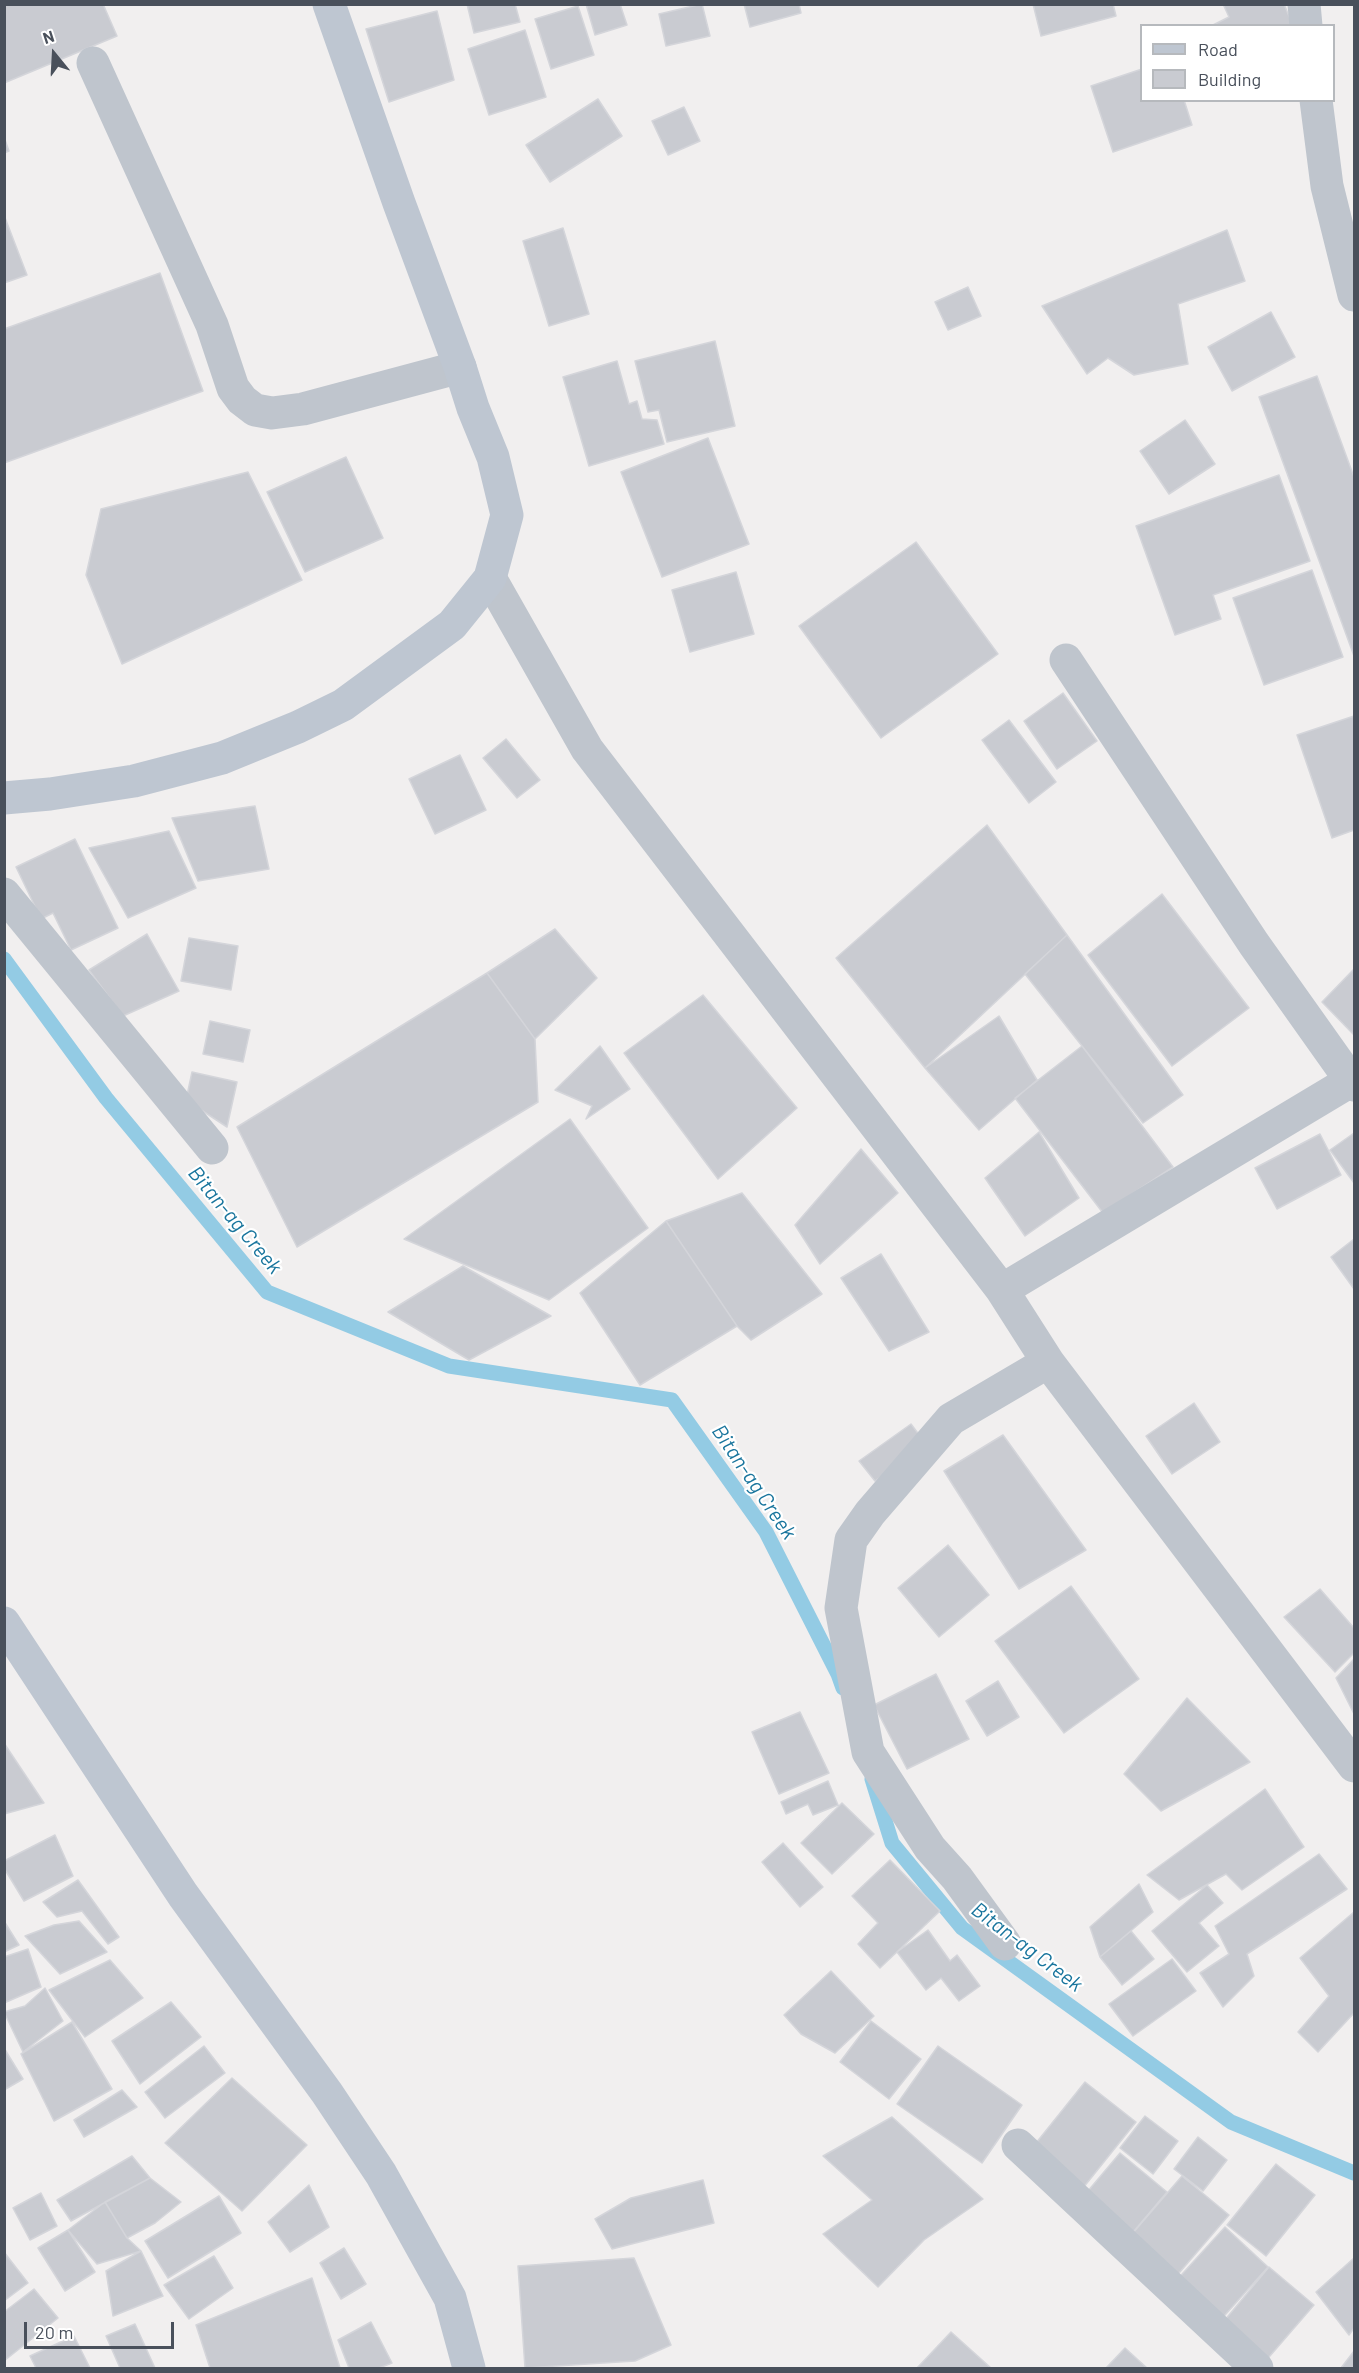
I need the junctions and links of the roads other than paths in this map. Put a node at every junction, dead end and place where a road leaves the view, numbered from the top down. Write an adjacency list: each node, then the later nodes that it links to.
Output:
1 (329, 4): 7 (main road)
2 (1304, 4): 3 (street)
3 (1306, 24)
4 (93, 63): 7 (street)
5 (1316, 102): 6 (street)
6 (1354, 295)
7 (460, 367): 8 (main road)
8 (490, 578): 10 (main road); 14 (street)
9 (1066, 660): 12 (street)
10 (4, 798)
11 (4, 894): 13 (street)
12 (1354, 1082): 14 (street)
13 (212, 1148)
14 (1002, 1290): 15 (street)
15 (1048, 1362): 17 (street); 18 (street)
16 (4, 1623): 20 (main road)
17 (1354, 1766)
18 (1005, 1944)
19 (1018, 2145): 21 (street)
20 (469, 2368)
21 (1257, 2368)

